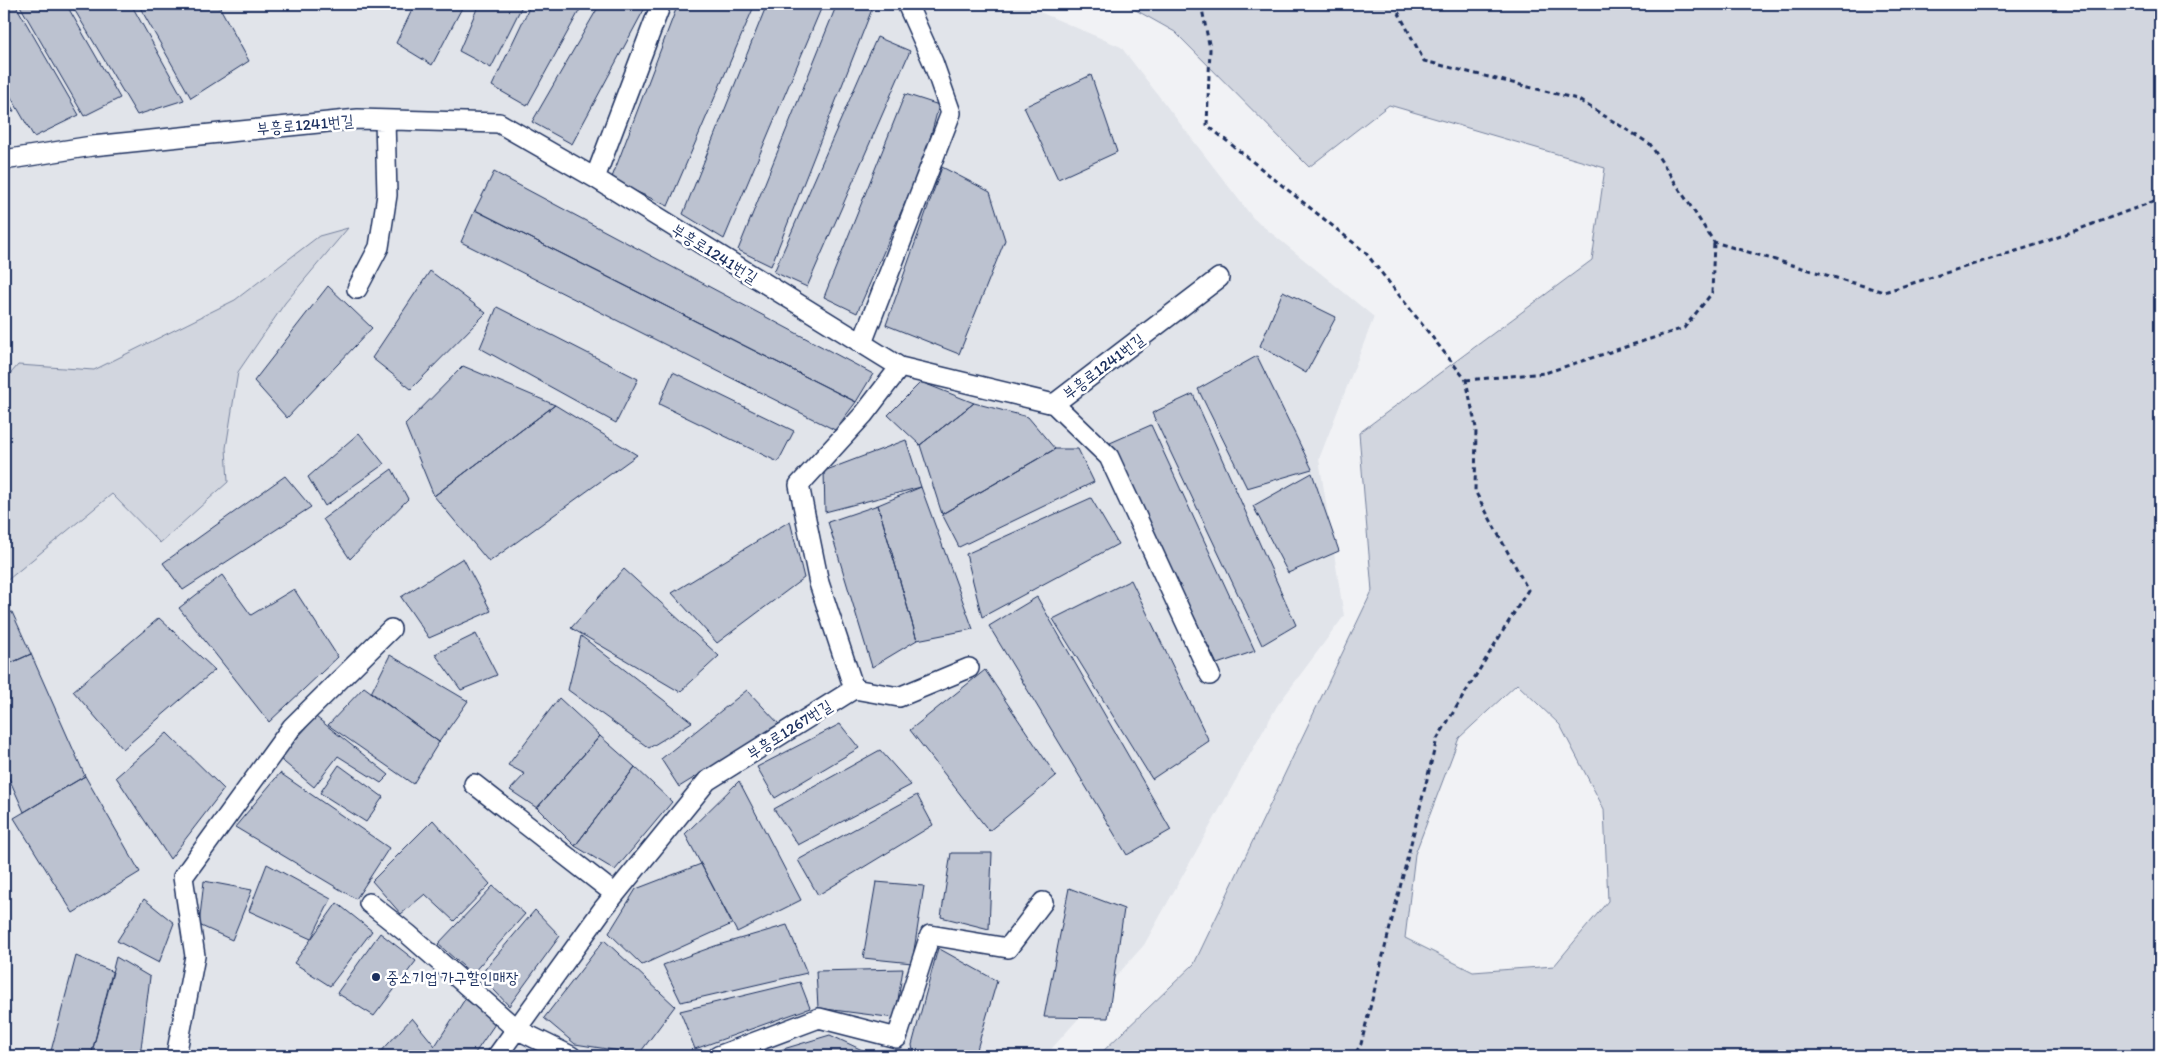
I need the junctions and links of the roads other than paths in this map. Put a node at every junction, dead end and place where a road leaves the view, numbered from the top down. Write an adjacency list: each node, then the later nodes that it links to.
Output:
1 (660, 4): 5 (lane)
2 (908, 4): 8 (lane)
3 (385, 120): 4 (lane, 부흥로1241번길); 5 (lane, 부흥로1241번길); 7 (lane)
4 (4, 160)
5 (594, 178): 8 (lane, 부흥로1241번길)
6 (1219, 278): 10 (lane, 부흥로1241번길)
7 (357, 289)
8 (862, 343): 9 (lane, 부흥로1241번길)
9 (900, 367): 10 (lane, 부흥로1241번길); 14 (lane)
10 (1054, 404): 13 (lane)
11 (392, 629): 20 (lane)
12 (969, 668): 14 (lane)
13 (1210, 675)
14 (854, 689): 16 (lane, 부흥로1267번길)
15 (474, 784): 16 (lane)
16 (615, 894): 19 (lane, 부흥로1267번길)
17 (1042, 902): 23 (lane)
18 (369, 903): 19 (lane)
19 (516, 1029): 21 (lane, 부흥로1267번길); 22 (lane)
20 (176, 1056)
21 (497, 1056)
22 (571, 1056)
23 (718, 1056)

